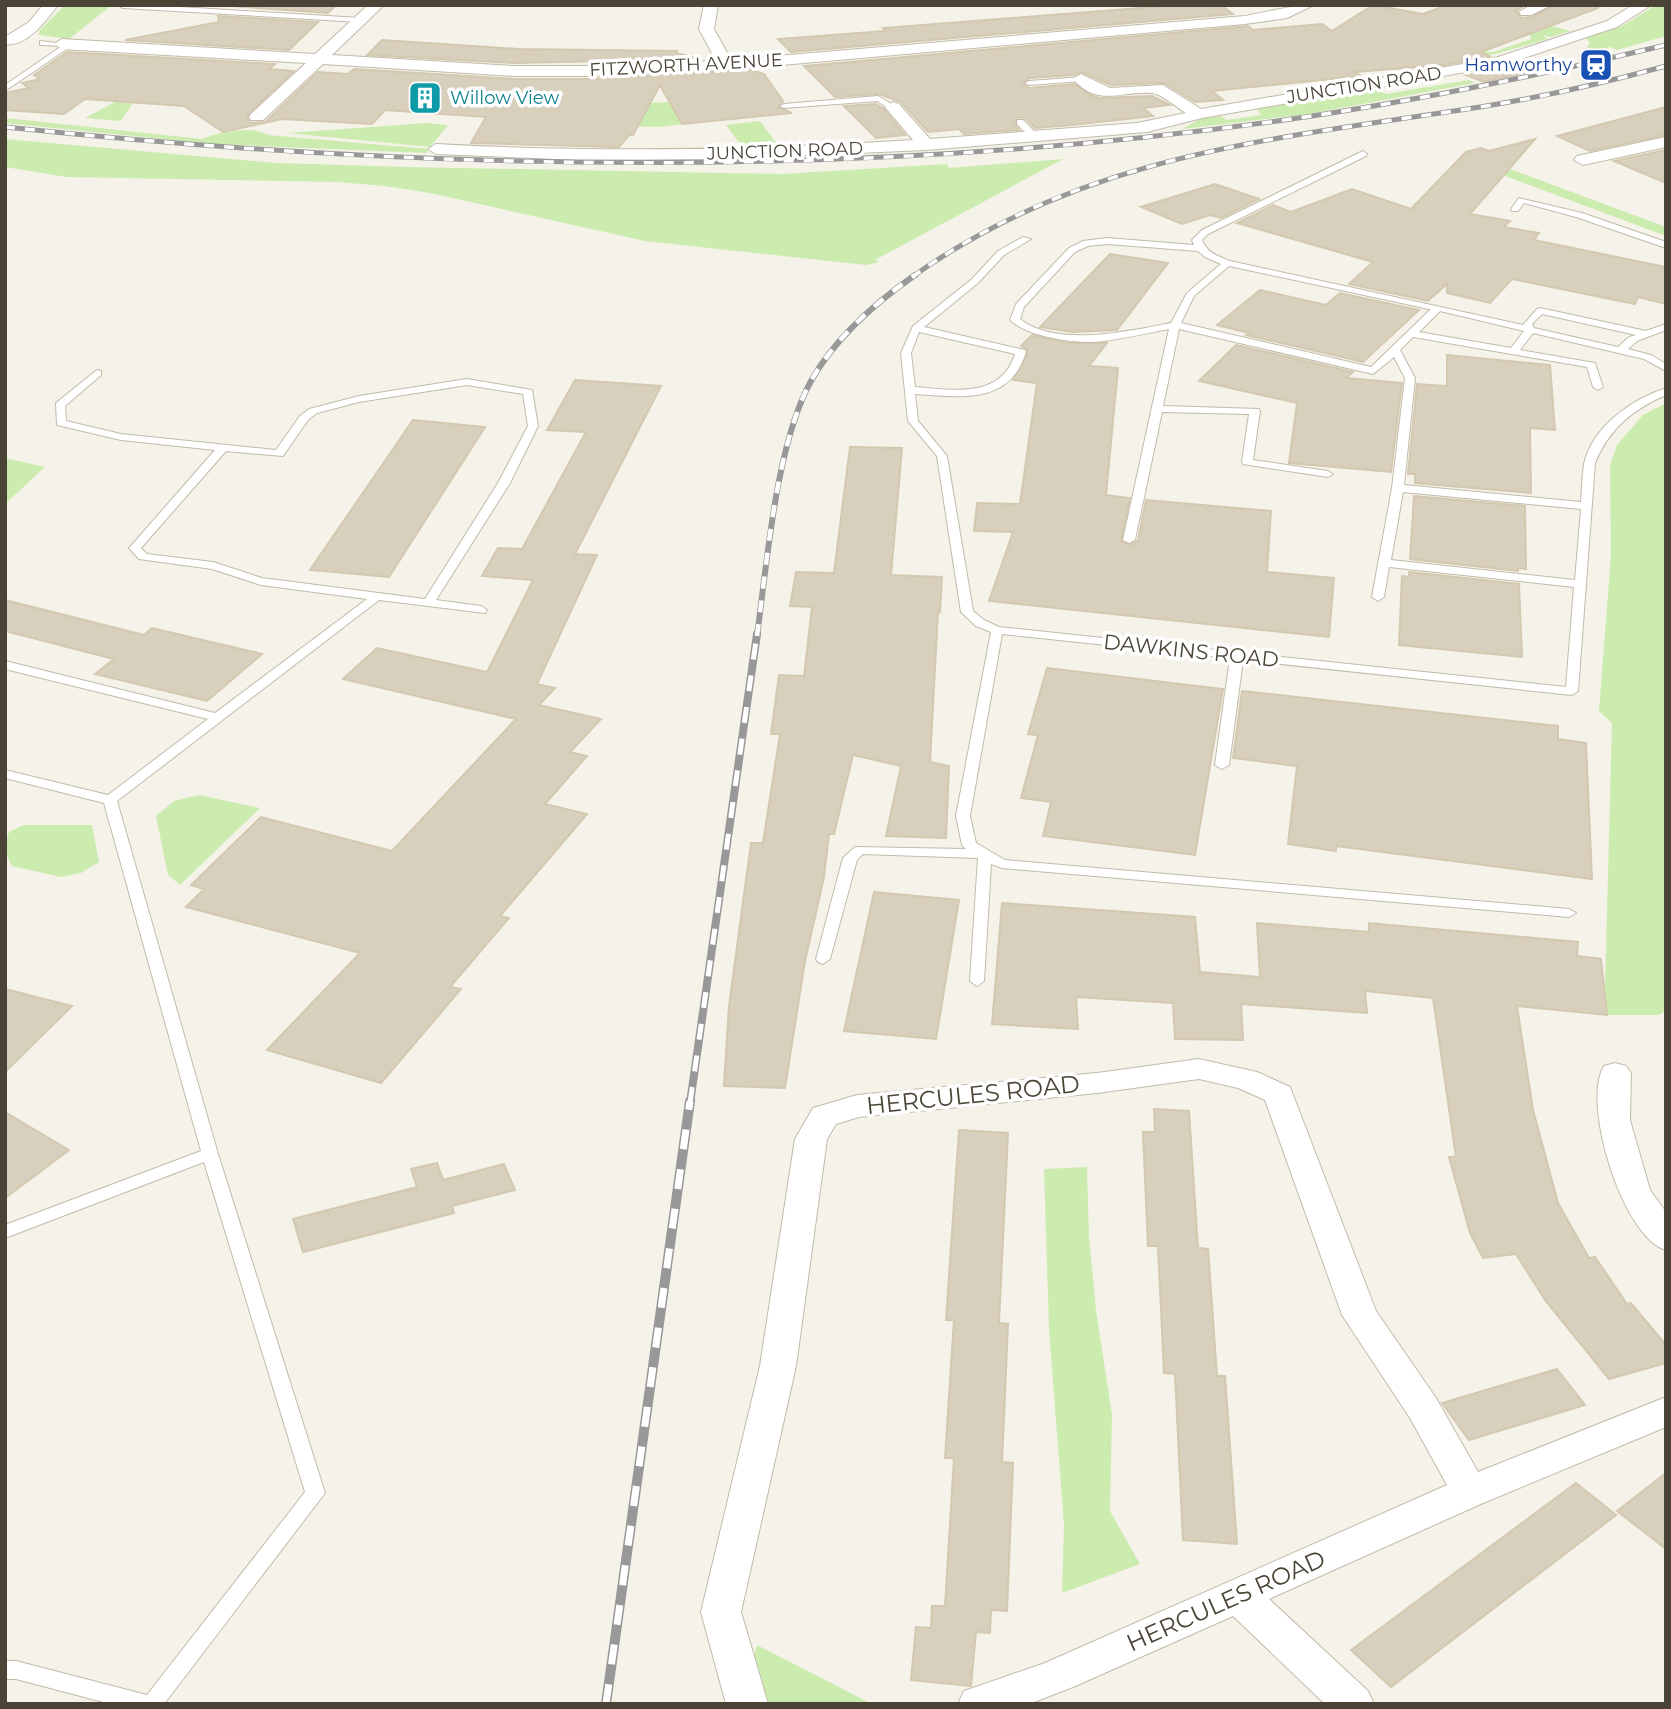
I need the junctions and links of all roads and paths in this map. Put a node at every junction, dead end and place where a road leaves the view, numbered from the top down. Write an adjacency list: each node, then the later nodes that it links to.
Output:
1 (51, 5): 10 (street)
2 (376, 5): 9 (street)
3 (711, 5): 14 (street)
4 (1307, 5): 14 (street, FITZWORTH AVENUE)
5 (1545, 5): 8 (street)
6 (1644, 5): 20 (street, JUNCTION ROAD)
7 (123, 6): 9 (lane)
8 (1526, 12)
9 (360, 20): 13 (street)
10 (7, 41): 11 (street)
11 (43, 43): 12 (lane)
12 (66, 44): 13 (street, FITZWORTH AVENUE); 17 (lane)
13 (319, 58): 14 (street, FITZWORTH AVENUE); 21 (street)
14 (726, 65)
15 (1081, 79): 16 (lane); 20 (street)
16 (1029, 83)
17 (5, 89)
18 (785, 106): 19 (lane)
19 (893, 107): 24 (street)
20 (1198, 114): 23 (street, JUNCTION ROAD)
21 (257, 117)
22 (1020, 122): 23 (lane)
23 (1035, 137): 24 (street, JUNCTION ROAD)
24 (926, 145): 26 (street, JUNCTION ROAD)
25 (1662, 145): 28 (street)
26 (436, 149)
27 (1363, 155): 32 (lane)
28 (1583, 160)
29 (1515, 209): 31 (lane)
30 (1026, 239): 37 (lane)
31 (1666, 245)
32 (1199, 248): 33 (lane); 35 (lane)
33 (1227, 263): 34 (lane); 35 (lane)
34 (1438, 308): 38 (lane); 39 (lane)
35 (1175, 325): 41 (lane); 49 (lane)
36 (1666, 327): 40 (lane)
37 (916, 328): 47 (lane); 47 (lane)
38 (1530, 330): 40 (lane); 42 (lane); 43 (lane)
39 (1411, 334): 41 (lane); 43 (lane)
40 (1646, 334): 42 (lane)
41 (1395, 350): 52 (lane)
42 (1620, 351): 44 (lane)
43 (1513, 353): 46 (lane)
44 (1666, 368)
45 (97, 373): 50 (lane)
46 (1598, 387)
47 (909, 390): 61 (lane)
48 (1666, 391): 53 (lane, DAWKINS ROAD)
49 (1158, 409): 51 (lane); 54 (lane)
50 (222, 449): 58 (lane); 59 (lane)
51 (1328, 474)
52 (1398, 488): 53 (lane); 55 (lane)
53 (1586, 506): 56 (lane, DAWKINS ROAD)
54 (1129, 540)
55 (1384, 563): 56 (lane); 57 (lane)
56 (1580, 584): 62 (lane, DAWKINS ROAD)
57 (1377, 597)
58 (375, 598): 59 (lane); 64 (lane)
59 (428, 604): 60 (lane)
60 (481, 610)
61 (997, 630): 62 (lane, DAWKINS ROAD); 68 (lane)
62 (1237, 656): 65 (lane)
63 (5, 665): 64 (lane)
64 (218, 718): 67 (lane)
65 (1222, 765)
66 (5, 774): 67 (lane)
67 (110, 800): 73 (lane)
68 (985, 854): 69 (lane); 70 (lane); 71 (lane)
69 (1569, 913)
70 (823, 959)
71 (977, 981)
72 (1615, 1073): 75 (street)
73 (210, 1154): 74 (lane); 81 (lane)
74 (5, 1232)
75 (1666, 1238)
76 (1666, 1411): 77 (street, HERCULES ROAD)
77 (1470, 1492): 78 (street, HERCULES ROAD); 82 (street, HERCULES ROAD)
78 (1239, 1597): 83 (street, HERCULES ROAD); 84 (street)
79 (5, 1670): 80 (lane)
80 (146, 1704)
81 (152, 1704)
82 (747, 1704)
83 (979, 1704)
84 (1353, 1704)

